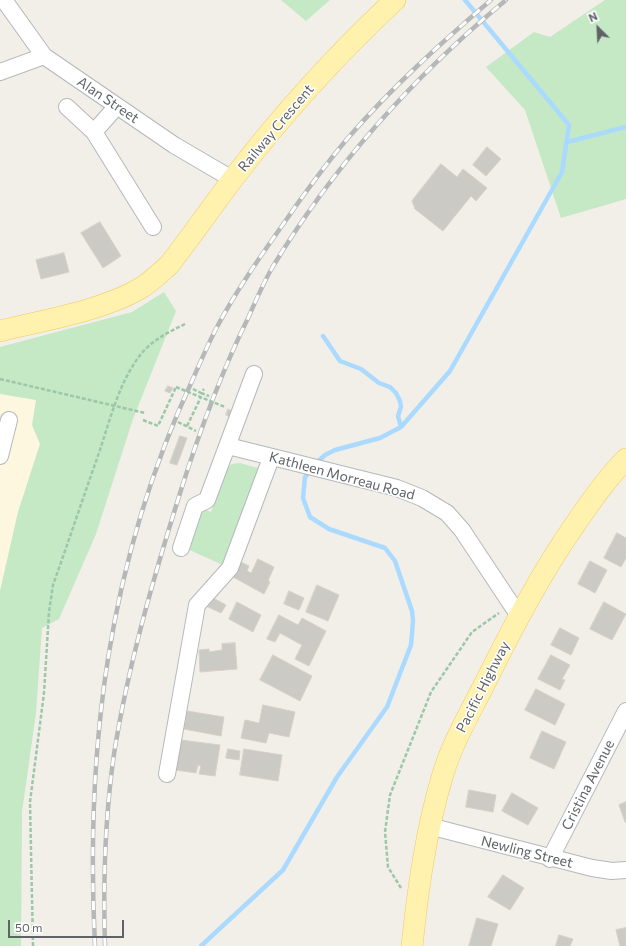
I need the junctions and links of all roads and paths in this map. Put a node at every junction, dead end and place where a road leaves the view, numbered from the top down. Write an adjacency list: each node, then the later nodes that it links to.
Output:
1 (4, 0): 3 (street, Alan Street)
2 (394, 0): 8 (main road, Railway Crescent)
3 (44, 56): 4 (street); 5 (street, Alan Street)
4 (0, 72)
5 (117, 106): 7 (street); 8 (street, Alan Street)
6 (67, 107): 7 (street)
7 (94, 132): 9 (street)
8 (232, 180): 11 (main road, Railway Crescent)
9 (153, 227)
10 (185, 324): 19 (path)
11 (0, 331)
12 (254, 374): 27 (street)
13 (0, 379): 19 (path)
14 (193, 389): 16 (path)
15 (204, 389): 16 (path)
16 (201, 393): 17 (path)
17 (209, 396)
18 (201, 397): 20 (path, bridge); 23 (path, bridge); 25 (path)
19 (115, 406): 21 (path); 39 (path)
20 (225, 407)
21 (145, 413)
22 (9, 420): 28 (street)
23 (143, 420)
24 (178, 422): 25 (path)
25 (187, 426): 26 (path)
26 (196, 431)
27 (228, 446): 29 (street, Kathleen Morreau Road); 31 (street)
28 (0, 456)
29 (271, 458): 32 (street, Kathleen Morreau Road); 34 (street)
30 (626, 459): 32 (main road, Pacific Highway)
31 (181, 548)
32 (514, 610): 35 (main road, Pacific Highway); 38 (path)
33 (626, 711): 36 (street, Cristina Avenue)
34 (167, 774)
35 (430, 826): 36 (street, Newling Street); 38 (main road, Pacific Highway)
36 (550, 859): 37 (street, Newling Street)
37 (626, 870)
38 (416, 913): 40 (main road, Pacific Highway)
39 (33, 946)
40 (412, 946)

